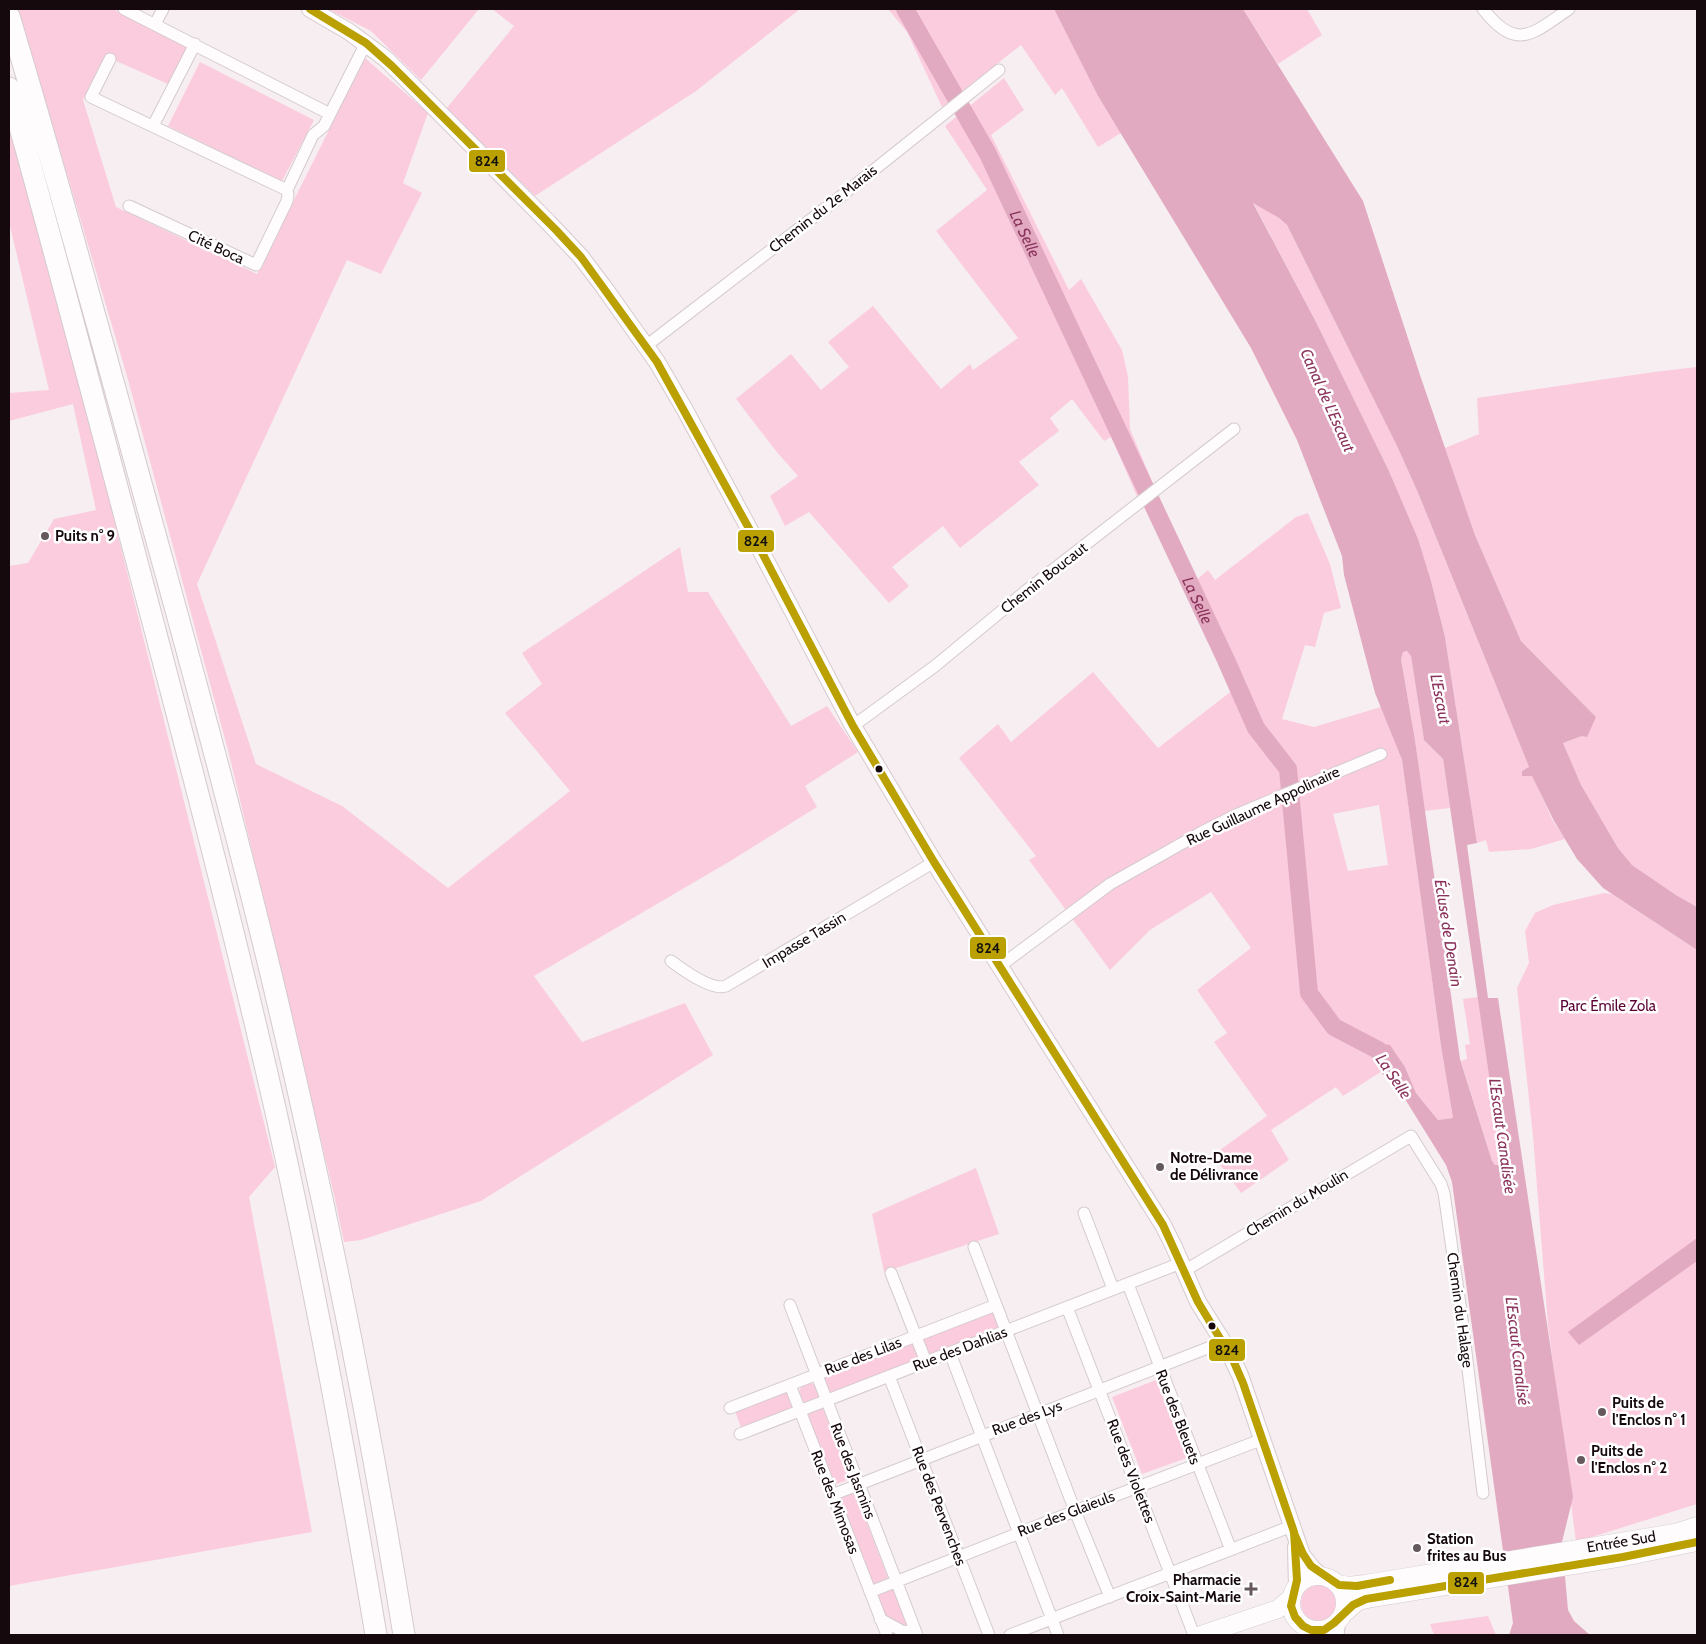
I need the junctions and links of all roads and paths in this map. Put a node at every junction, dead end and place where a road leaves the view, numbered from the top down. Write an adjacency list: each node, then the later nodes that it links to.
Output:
1 (124, 9): 7 (street)
2 (163, 9): 7 (street)
3 (310, 9): 8 (street)
4 (1483, 9): 5 (street)
5 (1569, 9)
6 (9, 16): 78 (highway)
7 (155, 24): 9 (street)
8 (366, 43): 13 (street, Cité Boca); 17 (street)
9 (195, 44): 13 (street); 14 (street)
10 (110, 59): 14 (street)
11 (999, 70): 17 (street, Chemin du 2e Marais)
12 (9, 88): 77 (highway)
13 (330, 114): 15 (street, Cité Boca)
14 (153, 126): 15 (street)
15 (287, 190): 16 (street, Cité Boca)
16 (129, 206)
17 (646, 346): 19 (street)
18 (1234, 430): 19 (street, Chemin Boucaut)
19 (853, 726): 21 (street)
20 (1381, 754): 23 (street, Rue Guillaume Appolinaire)
21 (934, 862): 22 (street, Impasse Tassin); 23 (street)
22 (671, 961)
23 (1000, 966): 27 (street)
24 (1411, 1136): 27 (street, Chemin du Moulin); 55 (street, Chemin du Halage)
25 (1084, 1213): 30 (street)
26 (974, 1247): 31 (street)
27 (1182, 1267): 29 (street, Rue des Dahlias); 36 (street)
28 (891, 1274): 35 (street)
29 (1128, 1284): 30 (street, Rue des Dahlias); 39 (street, Rue des Bleuets)
30 (1114, 1289): 33 (street, Rue des Dahlias)
31 (996, 1305): 34 (street); 35 (street, Rue des Lilas)
32 (790, 1306): 40 (street, Rue des Jasmins)
33 (1067, 1307): 34 (street, Rue des Dahlias); 43 (street, Rue des Violettes)
34 (1006, 1331): 37 (street, Rue des Dahlias); 47 (street)
35 (916, 1336): 38 (street); 40 (street, Rue des Lilas)
36 (1223, 1342): 39 (street, Rue des Lys); 50 (street)
37 (950, 1353): 38 (street, Rue des Dahlias); 49 (street)
38 (926, 1362): 41 (street, Rue des Dahlias)
39 (1159, 1367): 43 (street, Rue des Lys); 52 (street, Rue des Bleuets)
40 (816, 1375): 42 (street, Rue des Lilas); 44 (street, Rue des Jasmins)
41 (889, 1376): 44 (street, Rue des Dahlias); 51 (street, Rue des Pervenches)
42 (790, 1385): 45 (street, Rue des Lilas); 46 (street, Rue des Mimosas)
43 (1100, 1390): 47 (street, Rue des Lys); 54 (street, Rue des Violettes)
44 (826, 1401): 46 (street, Rue des Dahlias); 53 (street, Rue des Jasmins)
45 (730, 1408)
46 (800, 1411): 48 (street, Rue des Dahlias); 56 (street, Rue des Mimosas)
47 (1038, 1414): 49 (street, Rue des Lys); 57 (street)
48 (740, 1434)
49 (982, 1436): 51 (street, Rue des Lys); 60 (street)
50 (1263, 1439): 52 (street, Rue des Glaieuls); 59 (street)
51 (921, 1460): 53 (street, Rue des Lys); 63 (street, Rue des Pervenches)
52 (1196, 1464): 54 (street, Rue des Glaieuls); 62 (street, Rue des Bleuets)
53 (858, 1484): 56 (street, Rue des Lys); 68 (street, Rue des Jasmins)
54 (1137, 1487): 57 (street, Rue des Glaieuls); 66 (street, Rue des Violettes)
55 (1484, 1493)
56 (832, 1495): 69 (street, Rue des Mimosas)
57 (1075, 1511): 60 (street, Rue des Glaieuls); 71 (street)
58 (1697, 1526): 64 (main road, Entrée Sud)
59 (1293, 1529): 62 (street); 67 (street); 70 (street)
60 (1019, 1532): 63 (street, Rue des Glaieuls); 73 (street)
61 (1697, 1542): 64 (main road, Entrée Sud)
62 (1231, 1550): 66 (street)
63 (958, 1556): 68 (street, Rue des Glaieuls); 80 (street, Rue des Pervenches)
64 (1577, 1557): 65 (main road)
65 (1488, 1572): 67 (main road); 74 (main road)
66 (1170, 1573): 71 (street); 83 (street, Rue des Violettes)
67 (1330, 1581): 70 (main road); 74 (main road)
68 (896, 1582): 69 (street, Rue des Glaieuls); 76 (street, Rue des Jasmins)
69 (870, 1592): 72 (street, Rue des Mimosas)
70 (1294, 1592): 75 (main road); 84 (main road)
71 (1110, 1596): 73 (street)
72 (880, 1619): 76 (street); 79 (street, Rue des Mimosas)
73 (1052, 1619): 81 (street); 82 (street)
74 (1340, 1623): 75 (main road)
75 (1311, 1629): 85 (main road)
76 (914, 1634)
77 (376, 1635)
78 (404, 1635)
79 (886, 1635)
80 (989, 1635)
81 (1010, 1635)
82 (1058, 1635)
83 (1194, 1635)
84 (1201, 1635)
85 (1207, 1635)

